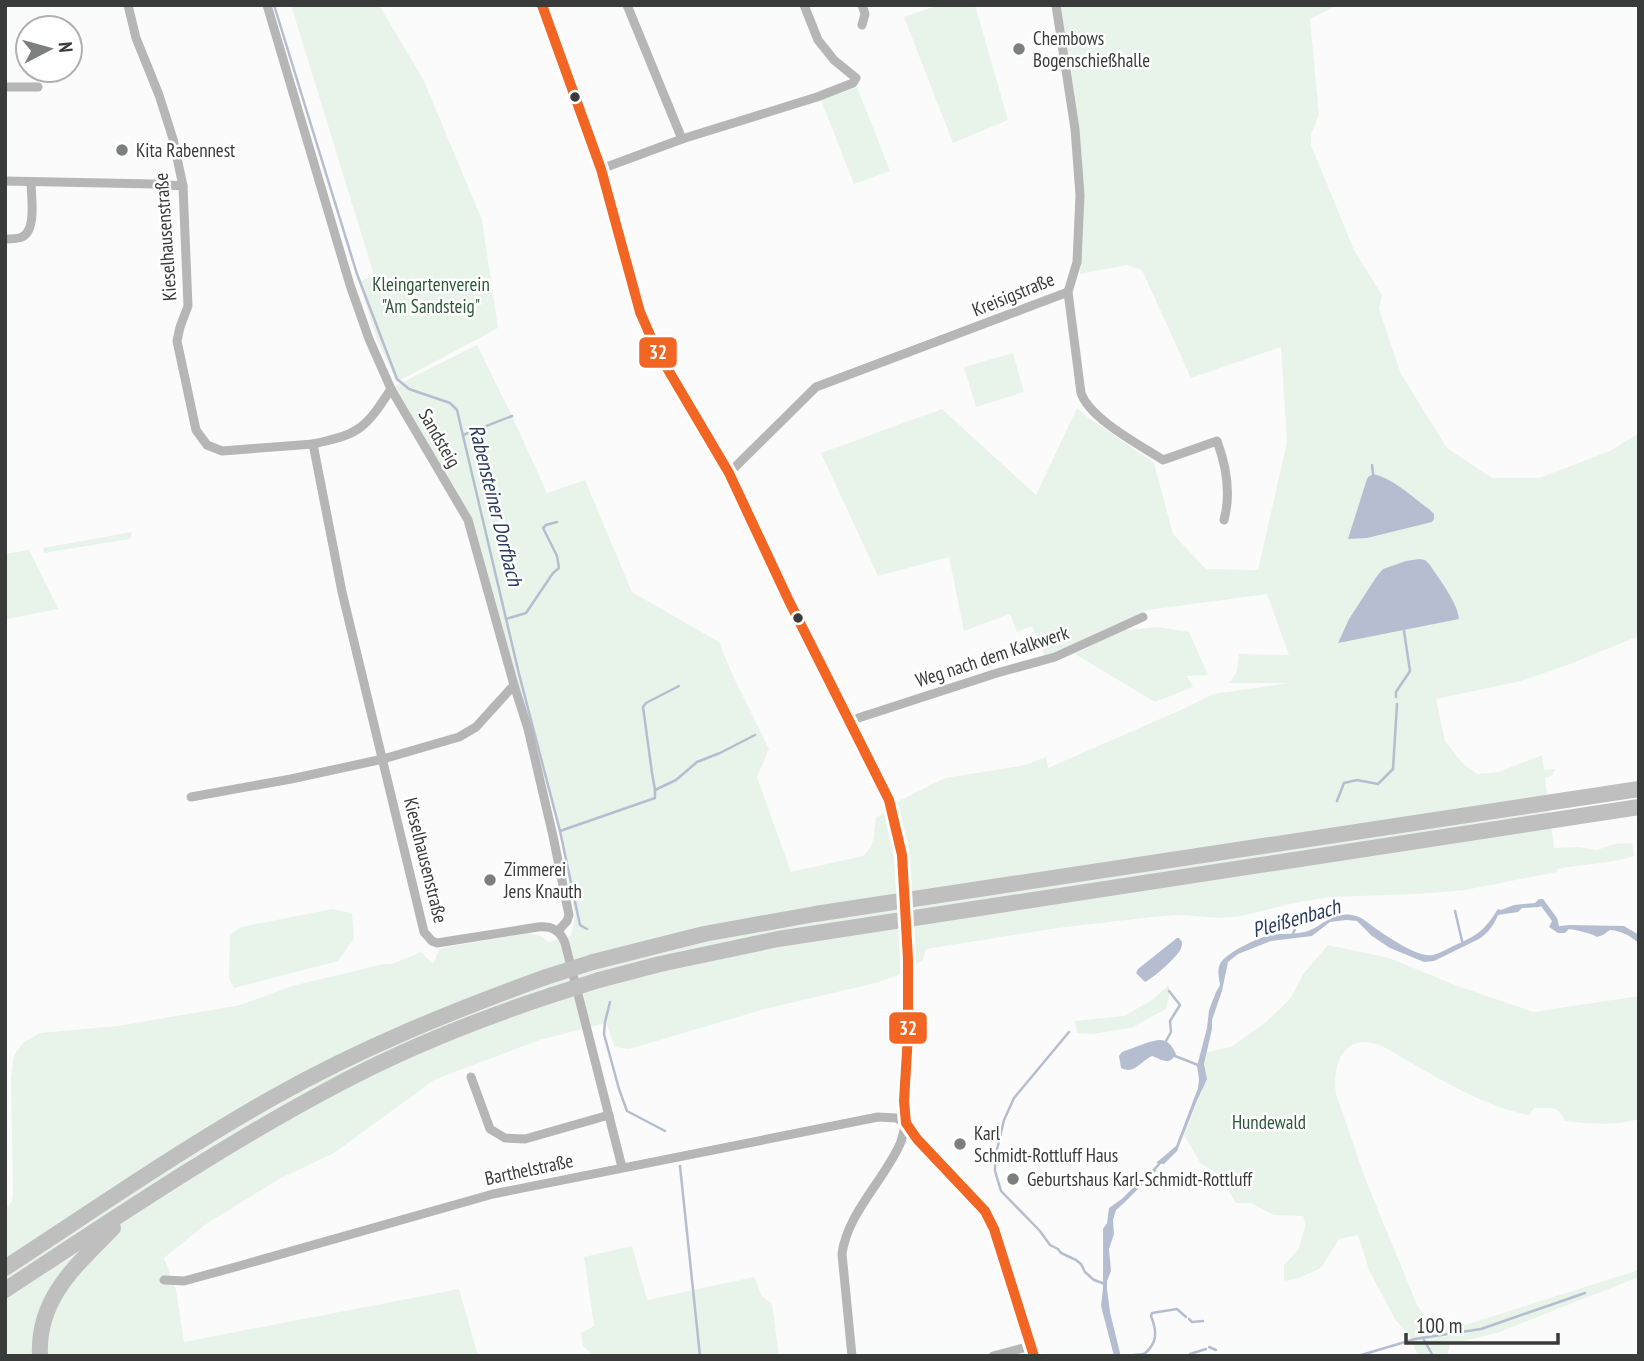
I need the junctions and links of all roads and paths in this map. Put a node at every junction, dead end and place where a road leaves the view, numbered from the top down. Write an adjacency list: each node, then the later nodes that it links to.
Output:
1 (128, 5): 15 (street, Kieselhausenstraße)
2 (267, 5): 18 (street, Sandsteig)
3 (542, 5): 12 (street)
4 (627, 5): 11 (street)
5 (804, 5): 11 (street)
6 (862, 5): 8 (street)
7 (1056, 5): 17 (street, Kreisigstraße)
8 (862, 25)
9 (5, 87): 10 (street)
10 (38, 87)
11 (682, 139): 12 (street)
12 (601, 169): 20 (street)
13 (5, 181): 14 (street)
14 (31, 182): 15 (street); 16 (street)
15 (183, 186): 19 (street, Kieselhausenstraße)
16 (5, 239)
17 (1068, 292): 20 (street, Kreisigstraße); 21 (street)
18 (391, 389): 19 (street, Kieselhausenstraße); 23 (street, Sandsteig)
19 (313, 444): 25 (street, Kieselhausenstraße)
20 (729, 473): 24 (street)
21 (1224, 520)
22 (1143, 617): 24 (street, Weg nach dem Kalkwerk)
23 (514, 685): 25 (street); 29 (street, Sandsteig)
24 (849, 721): 32 (street, bridge)
25 (383, 759): 27 (street); 29 (street, Kieselhausenstraße)
26 (1639, 789): 35 (highway, bridge)
27 (191, 797)
28 (1639, 807): 34 (highway, bridge)
29 (558, 931): 31 (street)
30 (471, 1077): 31 (street)
31 (609, 1115): 33 (street)
32 (906, 1123): 33 (street, Barthelstraße); 38 (street); 40 (street)
33 (622, 1167): 36 (street, Barthelstraße)
34 (134, 1206): 37 (highway); 39 (highway)
35 (5, 1268)
36 (164, 1280)
37 (5, 1290)
38 (1032, 1351): 41 (street)
39 (40, 1356)
40 (852, 1356)
41 (993, 1356)

